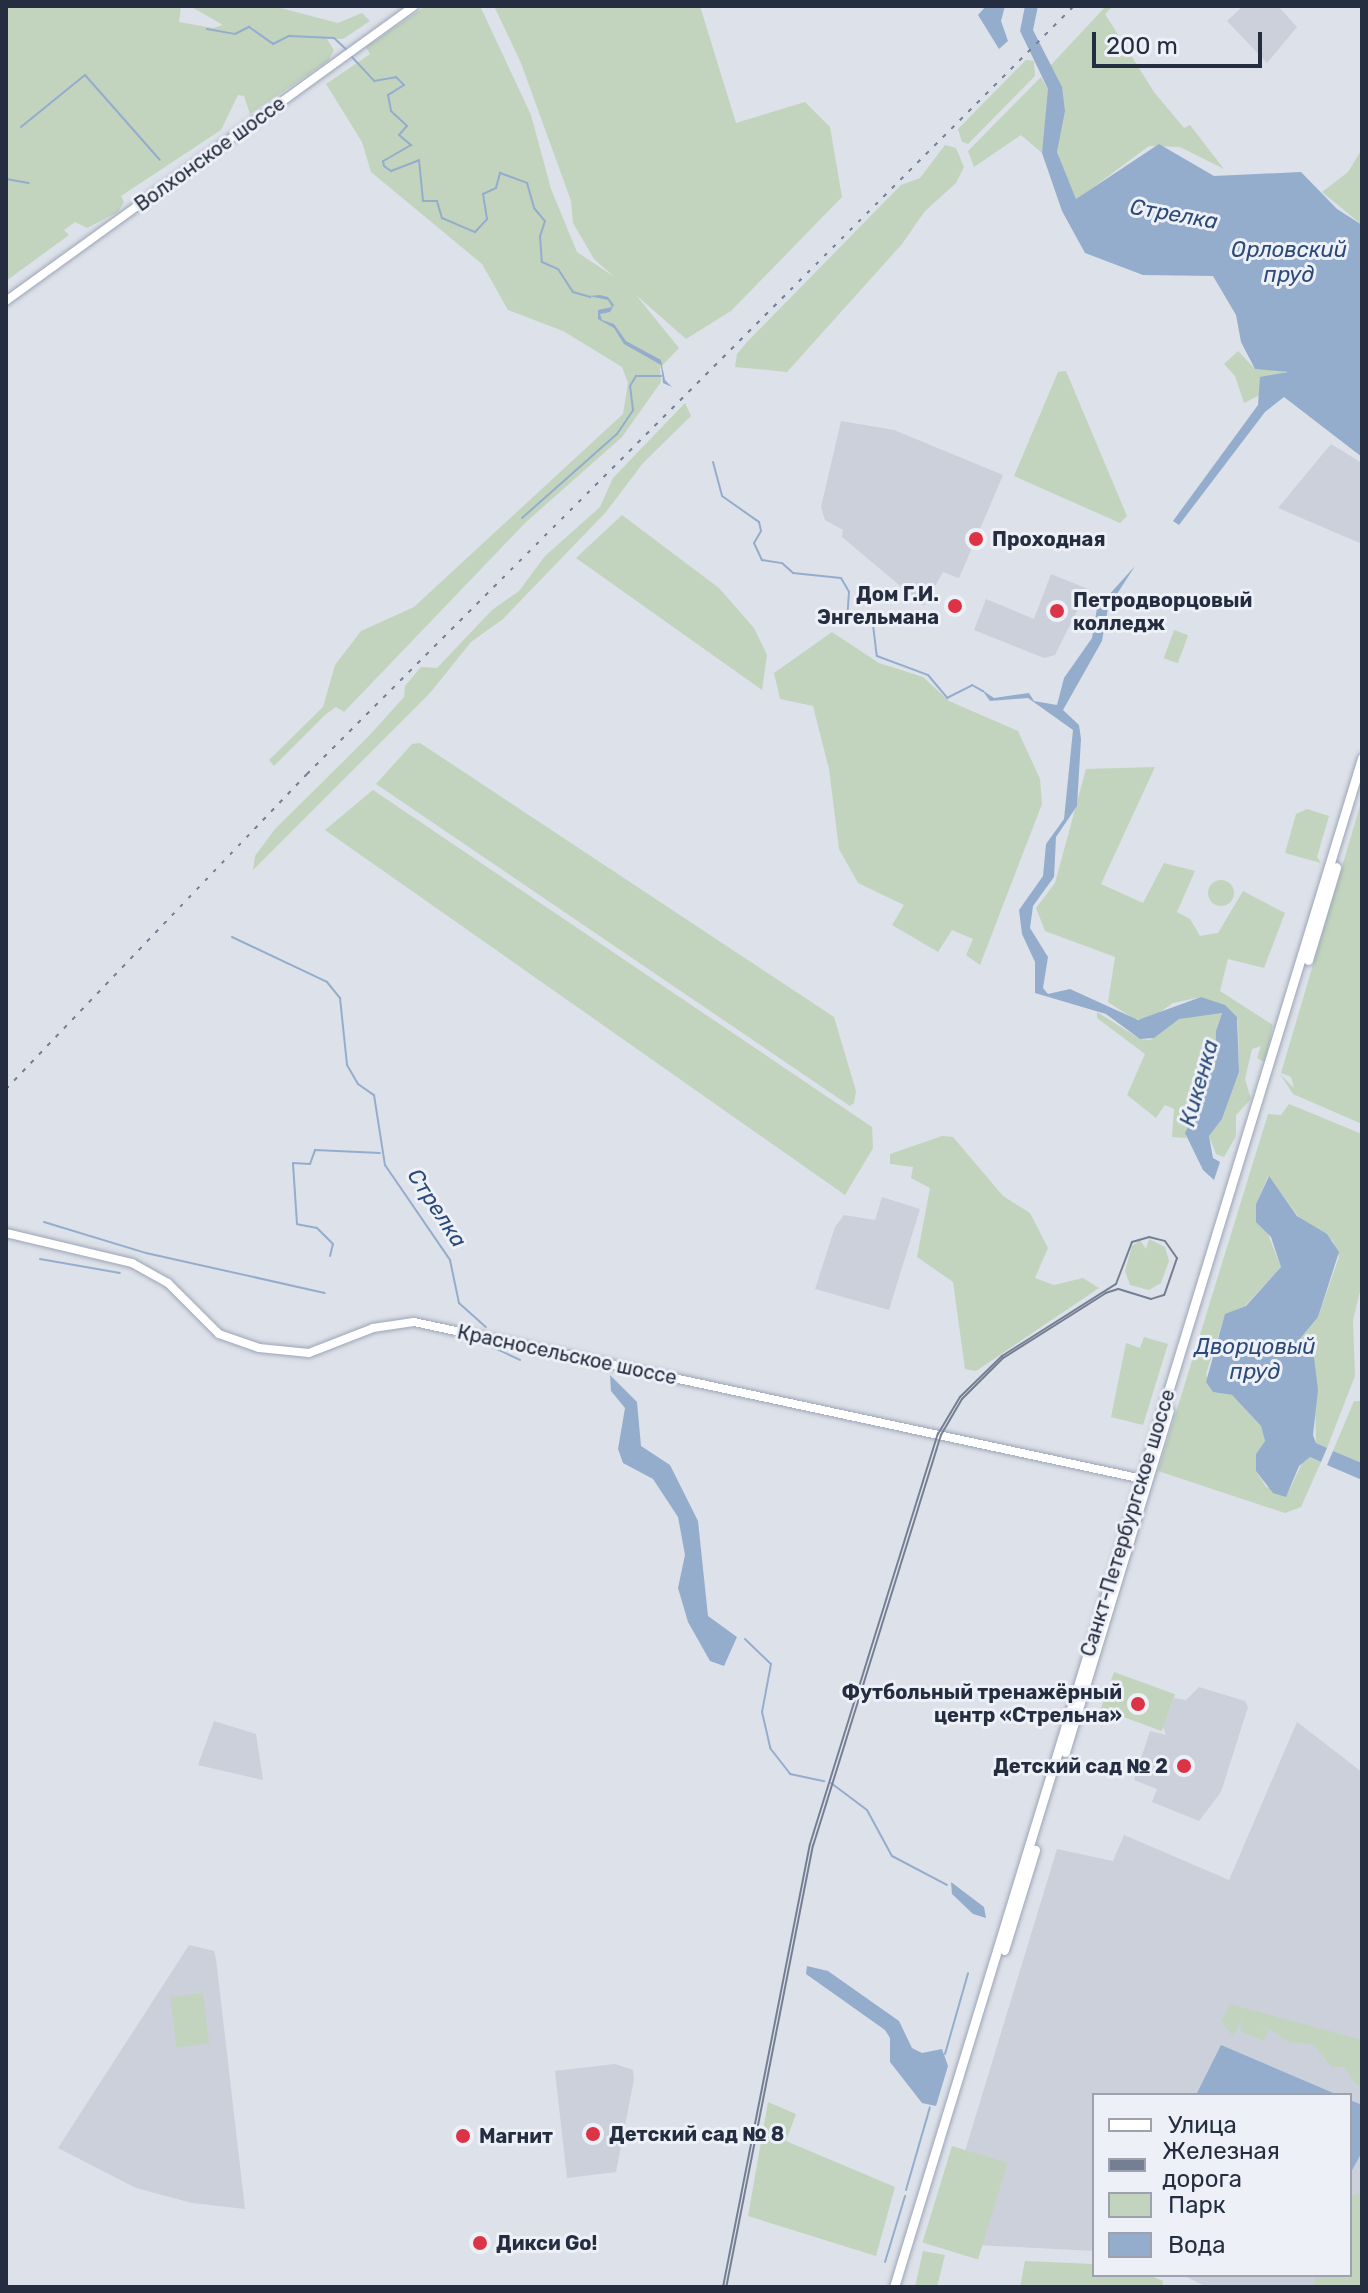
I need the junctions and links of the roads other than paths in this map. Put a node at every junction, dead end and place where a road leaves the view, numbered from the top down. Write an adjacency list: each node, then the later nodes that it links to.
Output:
1 (414, 6): 2 (main road, Волхонское шоссе)
2 (6, 301)
3 (1362, 758): 6 (main road, Санкт-Петербургское шоссе)
4 (1362, 779): 6 (main road, Санкт-Петербургское шоссе)
5 (6, 1233): 6 (main road, Красносельское шоссе)
6 (1145, 1480): 7 (main road, Санкт-Петербургское шоссе)
7 (897, 2287)

